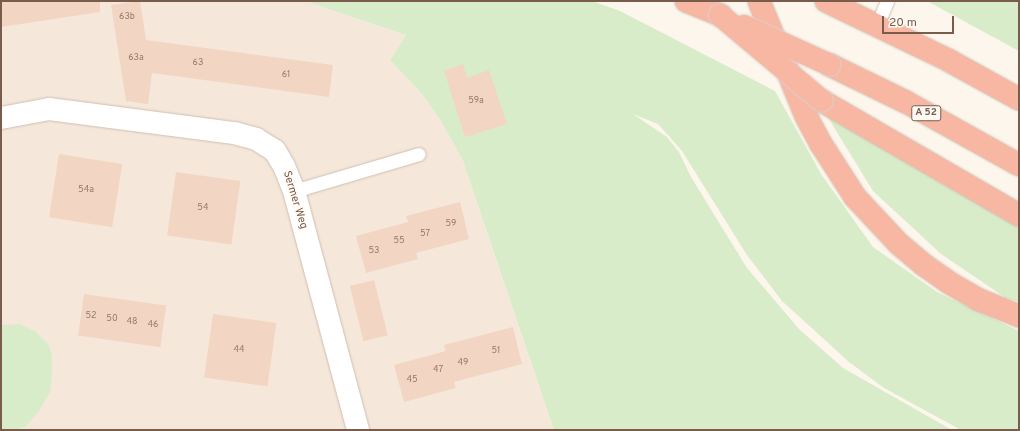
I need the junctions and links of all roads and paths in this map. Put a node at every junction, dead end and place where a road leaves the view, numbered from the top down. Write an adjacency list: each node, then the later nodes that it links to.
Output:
1 (686, 1): 5 (highway, A 52)
2 (759, 1): 15 (highway)
3 (826, 1): 6 (highway)
4 (888, 1): 6 (lane)
5 (720, 15): 12 (highway, A 52, bridge); 14 (highway, bridge)
6 (877, 26): 7 (highway)
7 (948, 60): 8 (highway); 9 (highway)
8 (1019, 85)
9 (1019, 99)
10 (1, 118): 13 (street, Sermer Weg)
11 (419, 154): 13 (lane)
12 (1019, 165)
13 (294, 191): 16 (street, Sermer Weg)
14 (1019, 215)
15 (1019, 316)
16 (358, 430)

